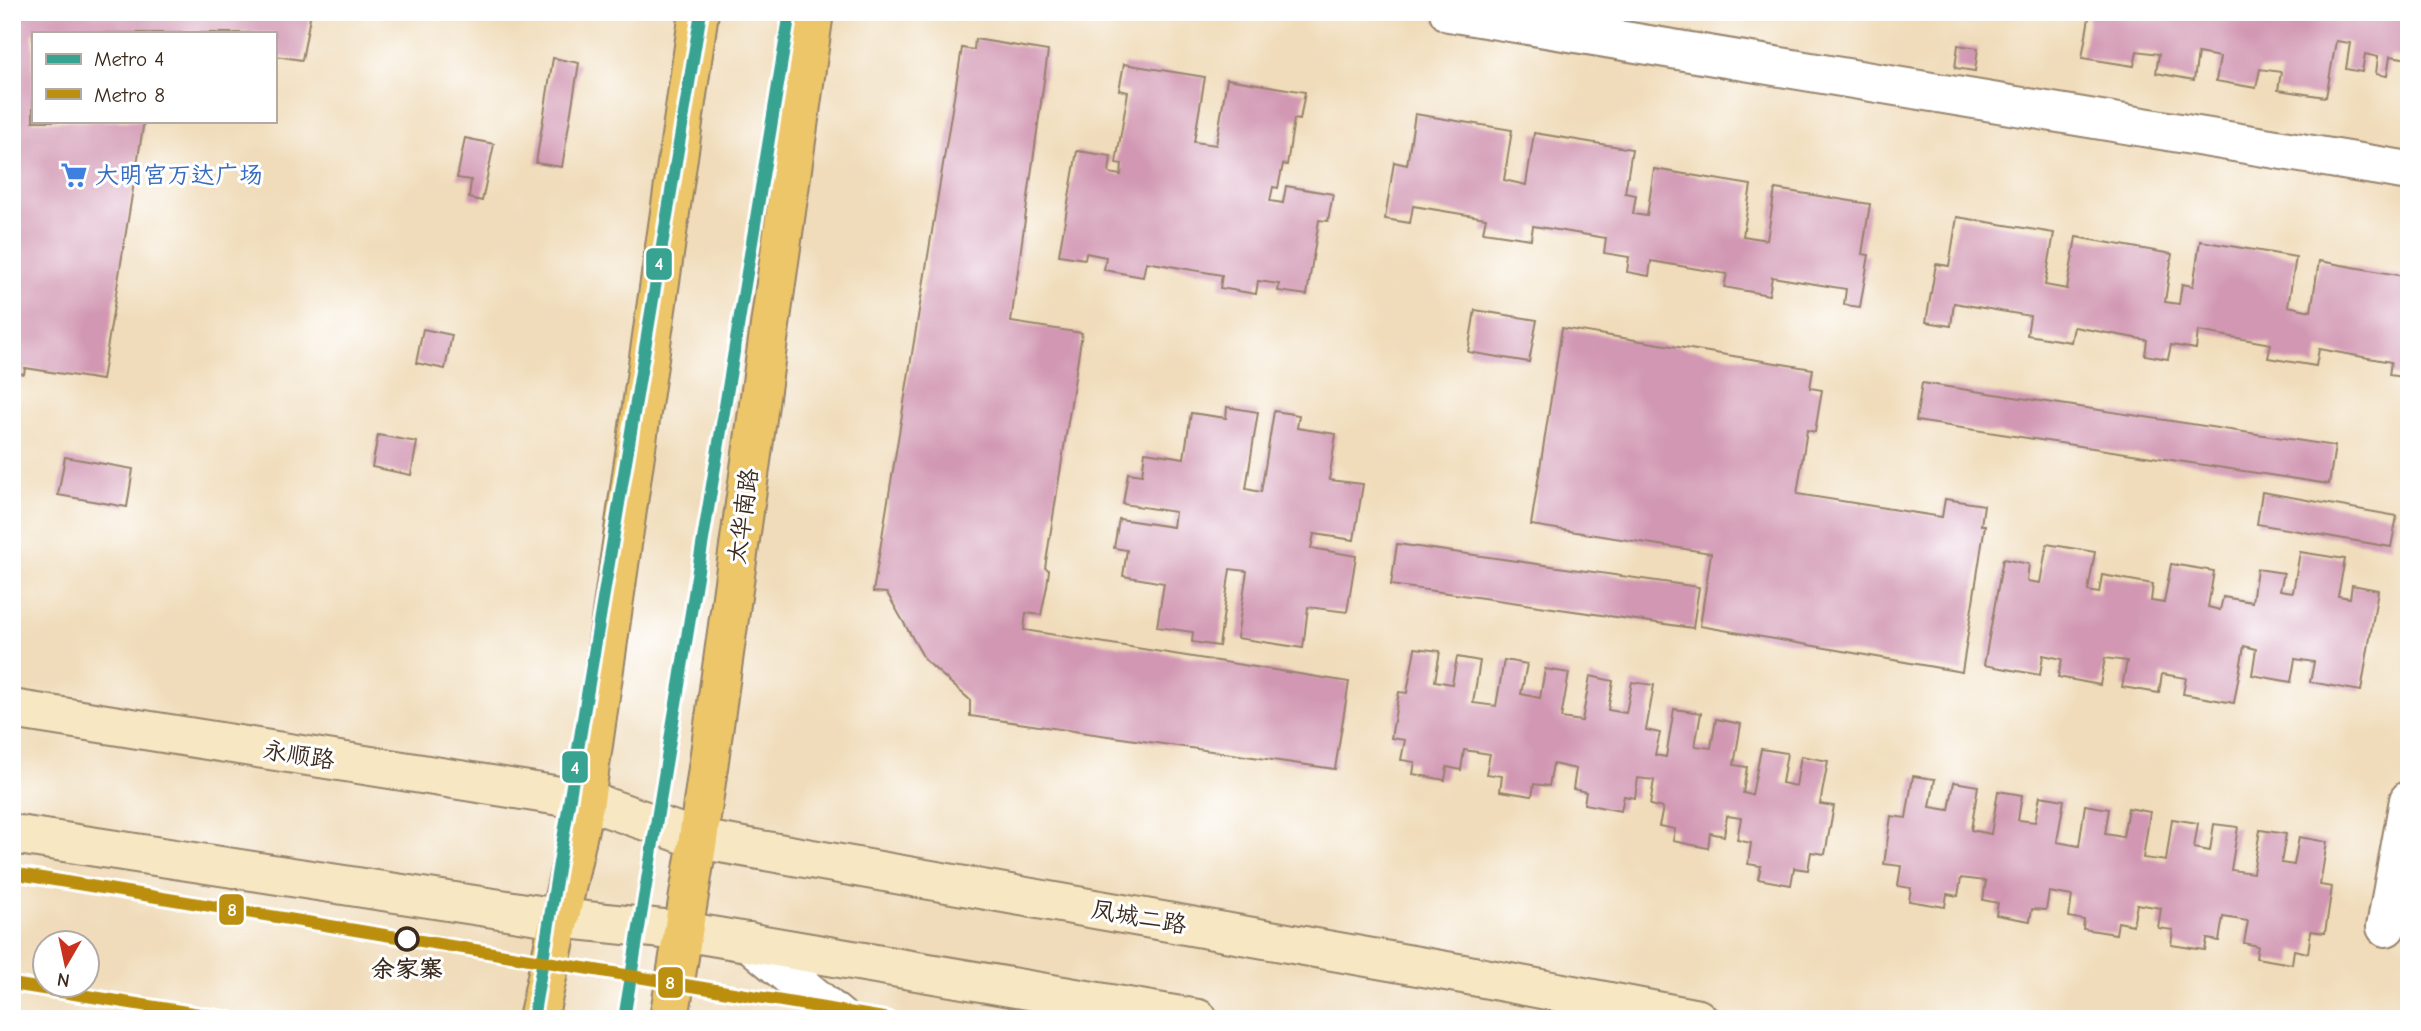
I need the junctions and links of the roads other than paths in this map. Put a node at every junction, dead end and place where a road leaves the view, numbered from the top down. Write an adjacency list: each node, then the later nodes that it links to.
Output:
1 (699, 12): 6 (main road)
2 (814, 12): 9 (main road, 太华南路)
3 (1449, 12): 4 (street)
4 (2409, 171)
5 (12, 709): 6 (main road, 永顺路)
6 (585, 800): 9 (main road, 凤城二路); 10 (main road)
7 (2409, 800): 11 (street)
8 (12, 834): 10 (main road)
9 (698, 839): 12 (main road, 太华南路); 18 (main road, 凤城二路)
10 (558, 918): 12 (main road); 14 (main road)
11 (2386, 927)
12 (682, 931): 13 (main road); 15 (main road, 太华南路)
13 (749, 942): 16 (street); 17 (main road)
14 (538, 1019)
15 (669, 1019)
16 (841, 1019)
17 (1198, 1019)
18 (1698, 1019)

